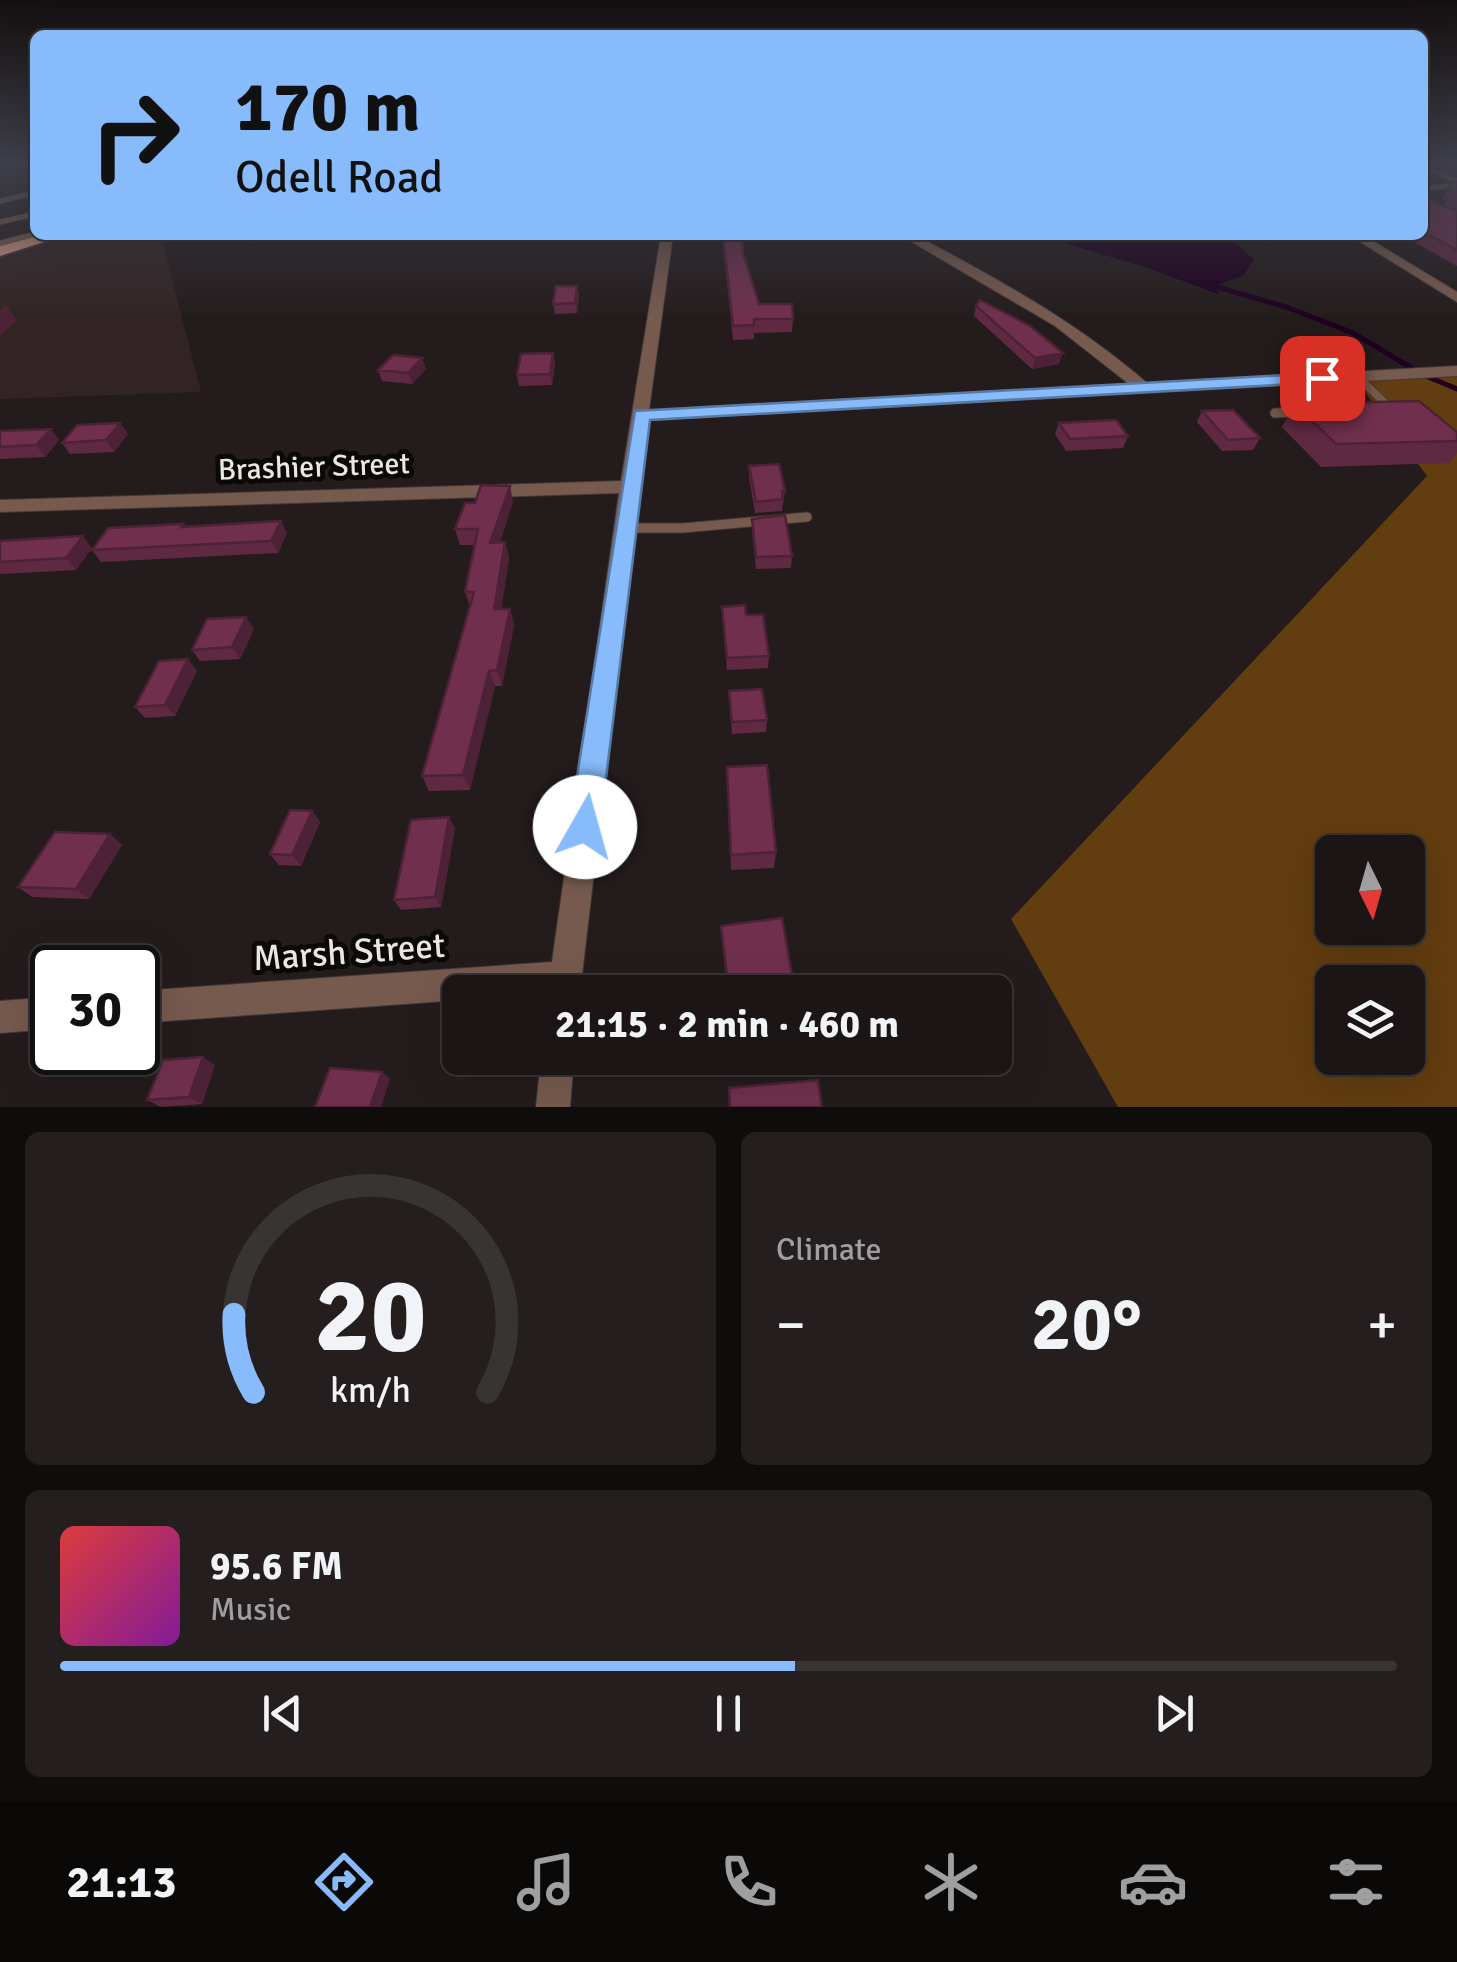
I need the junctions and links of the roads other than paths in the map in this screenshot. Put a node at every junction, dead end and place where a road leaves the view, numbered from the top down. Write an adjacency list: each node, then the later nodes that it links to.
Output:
1 (30, 216): 2 (lane)
2 (0, 226): 8 (lane)
3 (30, 236): 8 (lane)
4 (32, 240): 8 (main road)
5 (666, 240): 16 (street)
6 (915, 240): 12 (street)
7 (1363, 240): 9 (street)
8 (4, 245)
9 (1457, 298)
10 (1457, 371): 11 (street)
11 (1358, 376): 12 (street); 13 (lane)
12 (1144, 389): 16 (street)
13 (1372, 410)
14 (1276, 412): 15 (lane)
15 (1314, 412)
16 (641, 414): 17 (street)
17 (629, 487): 18 (street, Brashier Street); 20 (street)
18 (0, 506)
19 (808, 517): 20 (lane)
20 (624, 528): 21 (street)
21 (565, 975)
22 (442, 991): 23 (street, Marsh Street)
23 (160, 1006)
24 (30, 1015): 25 (street)
25 (0, 1017)
26 (556, 1075): 27 (street)
27 (553, 1107)

